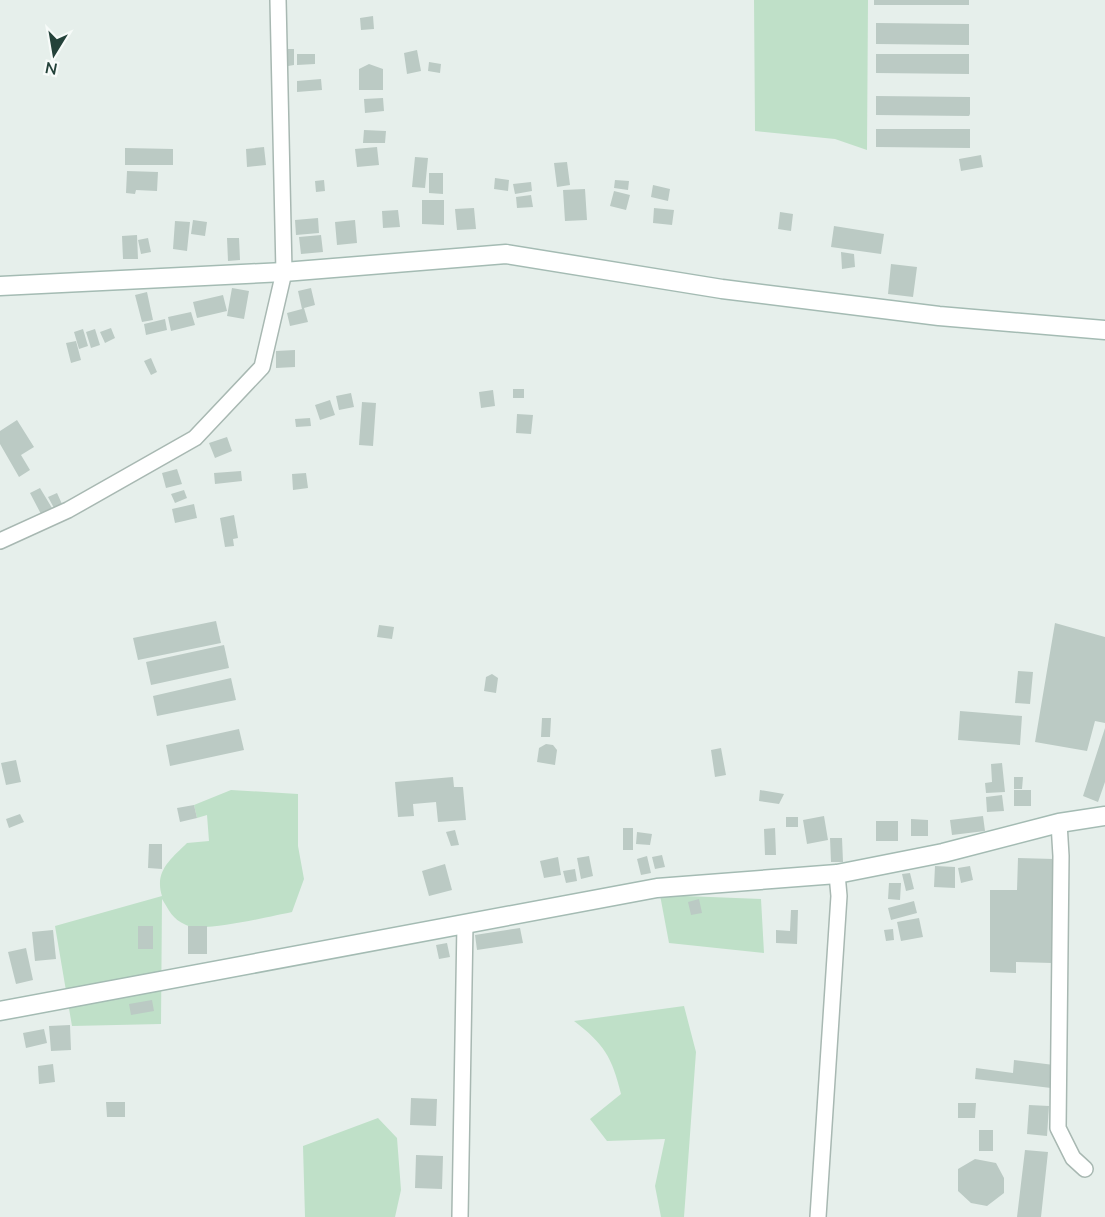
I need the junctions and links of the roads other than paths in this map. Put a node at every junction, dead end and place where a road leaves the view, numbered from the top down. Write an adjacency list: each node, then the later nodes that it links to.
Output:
1 (278, 0): 2 (street)
2 (284, 272): 3 (street); 4 (street); 5 (street)
3 (0, 286)
4 (1105, 330)
5 (0, 541)
6 (1105, 816): 7 (street)
7 (1059, 823): 8 (street); 11 (street)
8 (837, 874): 9 (street); 13 (street)
9 (465, 924): 10 (street); 12 (street)
10 (0, 1011)
11 (1085, 1169)
12 (460, 1217)
13 (818, 1217)

